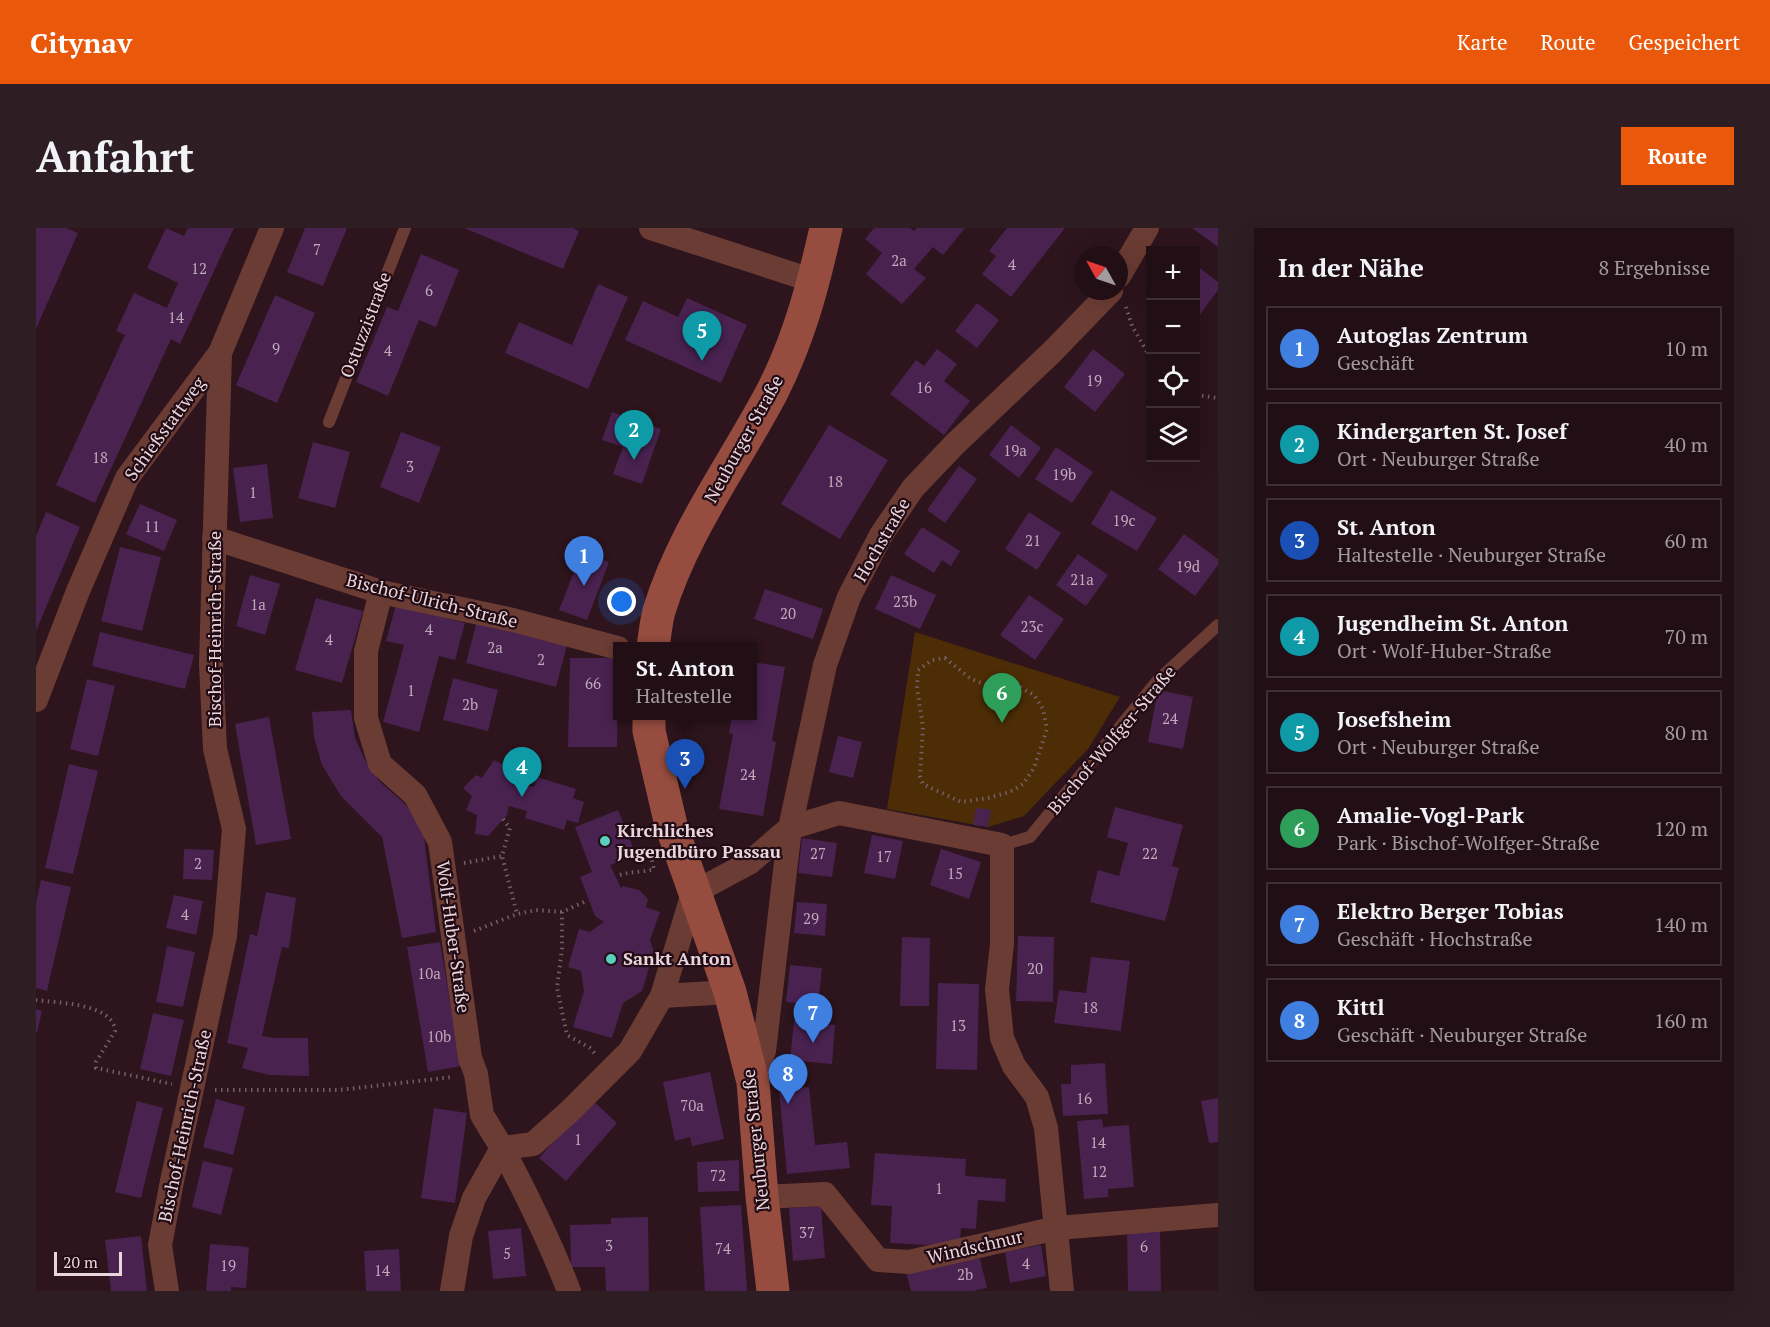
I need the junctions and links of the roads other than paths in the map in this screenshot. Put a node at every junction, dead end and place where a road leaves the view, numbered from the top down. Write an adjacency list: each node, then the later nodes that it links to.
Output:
1 (273, 228): 9 (street, Schießstattweg)
2 (405, 228): 10 (lane, Ostuzzistraße)
3 (651, 228): 7 (street)
4 (826, 228): 7 (street, Neuburger Straße)
5 (1147, 228): 6 (street)
6 (1128, 261)
7 (814, 281): 14 (street, Neuburger Straße)
8 (1101, 300): 18 (street, Hochstraße)
9 (220, 353): 11 (street, Bischof-Heinrich-Straße); 16 (street, Schießstattweg)
10 (329, 423)
11 (214, 538): 12 (street, Bischof-Ulrich-Straße); 28 (street, Bischof-Heinrich-Straße)
12 (381, 592): 15 (street, Bischof-Ulrich-Straße); 24 (street, Wolf-Huber-Straße)
13 (1218, 625): 19 (lane, Bischof-Wolfger-Straße)
14 (654, 642)
15 (613, 647)
16 (36, 700)
17 (649, 720): 20 (street, Neuburger Straße)
18 (790, 828): 19 (street, Bischof-Wolfger-Straße); 20 (street); 23 (street, Hochstraße)
19 (1002, 845): 27 (street)
20 (693, 893): 21 (street, Neuburger Straße); 22 (street)
21 (730, 992): 22 (street); 23 (street, Neuburger Straße)
22 (662, 996): 24 (street)
23 (753, 1082): 25 (street, Neuburger Straße)
24 (502, 1148): 29 (street); 30 (street, Wolf-Huber-Straße)
25 (762, 1197): 27 (street, Windschnur); 31 (street, Neuburger Straße)
26 (1218, 1215): 27 (street, Windschnur)
27 (1057, 1228): 32 (street)
28 (167, 1291)
29 (452, 1291)
30 (569, 1291)
31 (773, 1291)
32 (1062, 1291)

